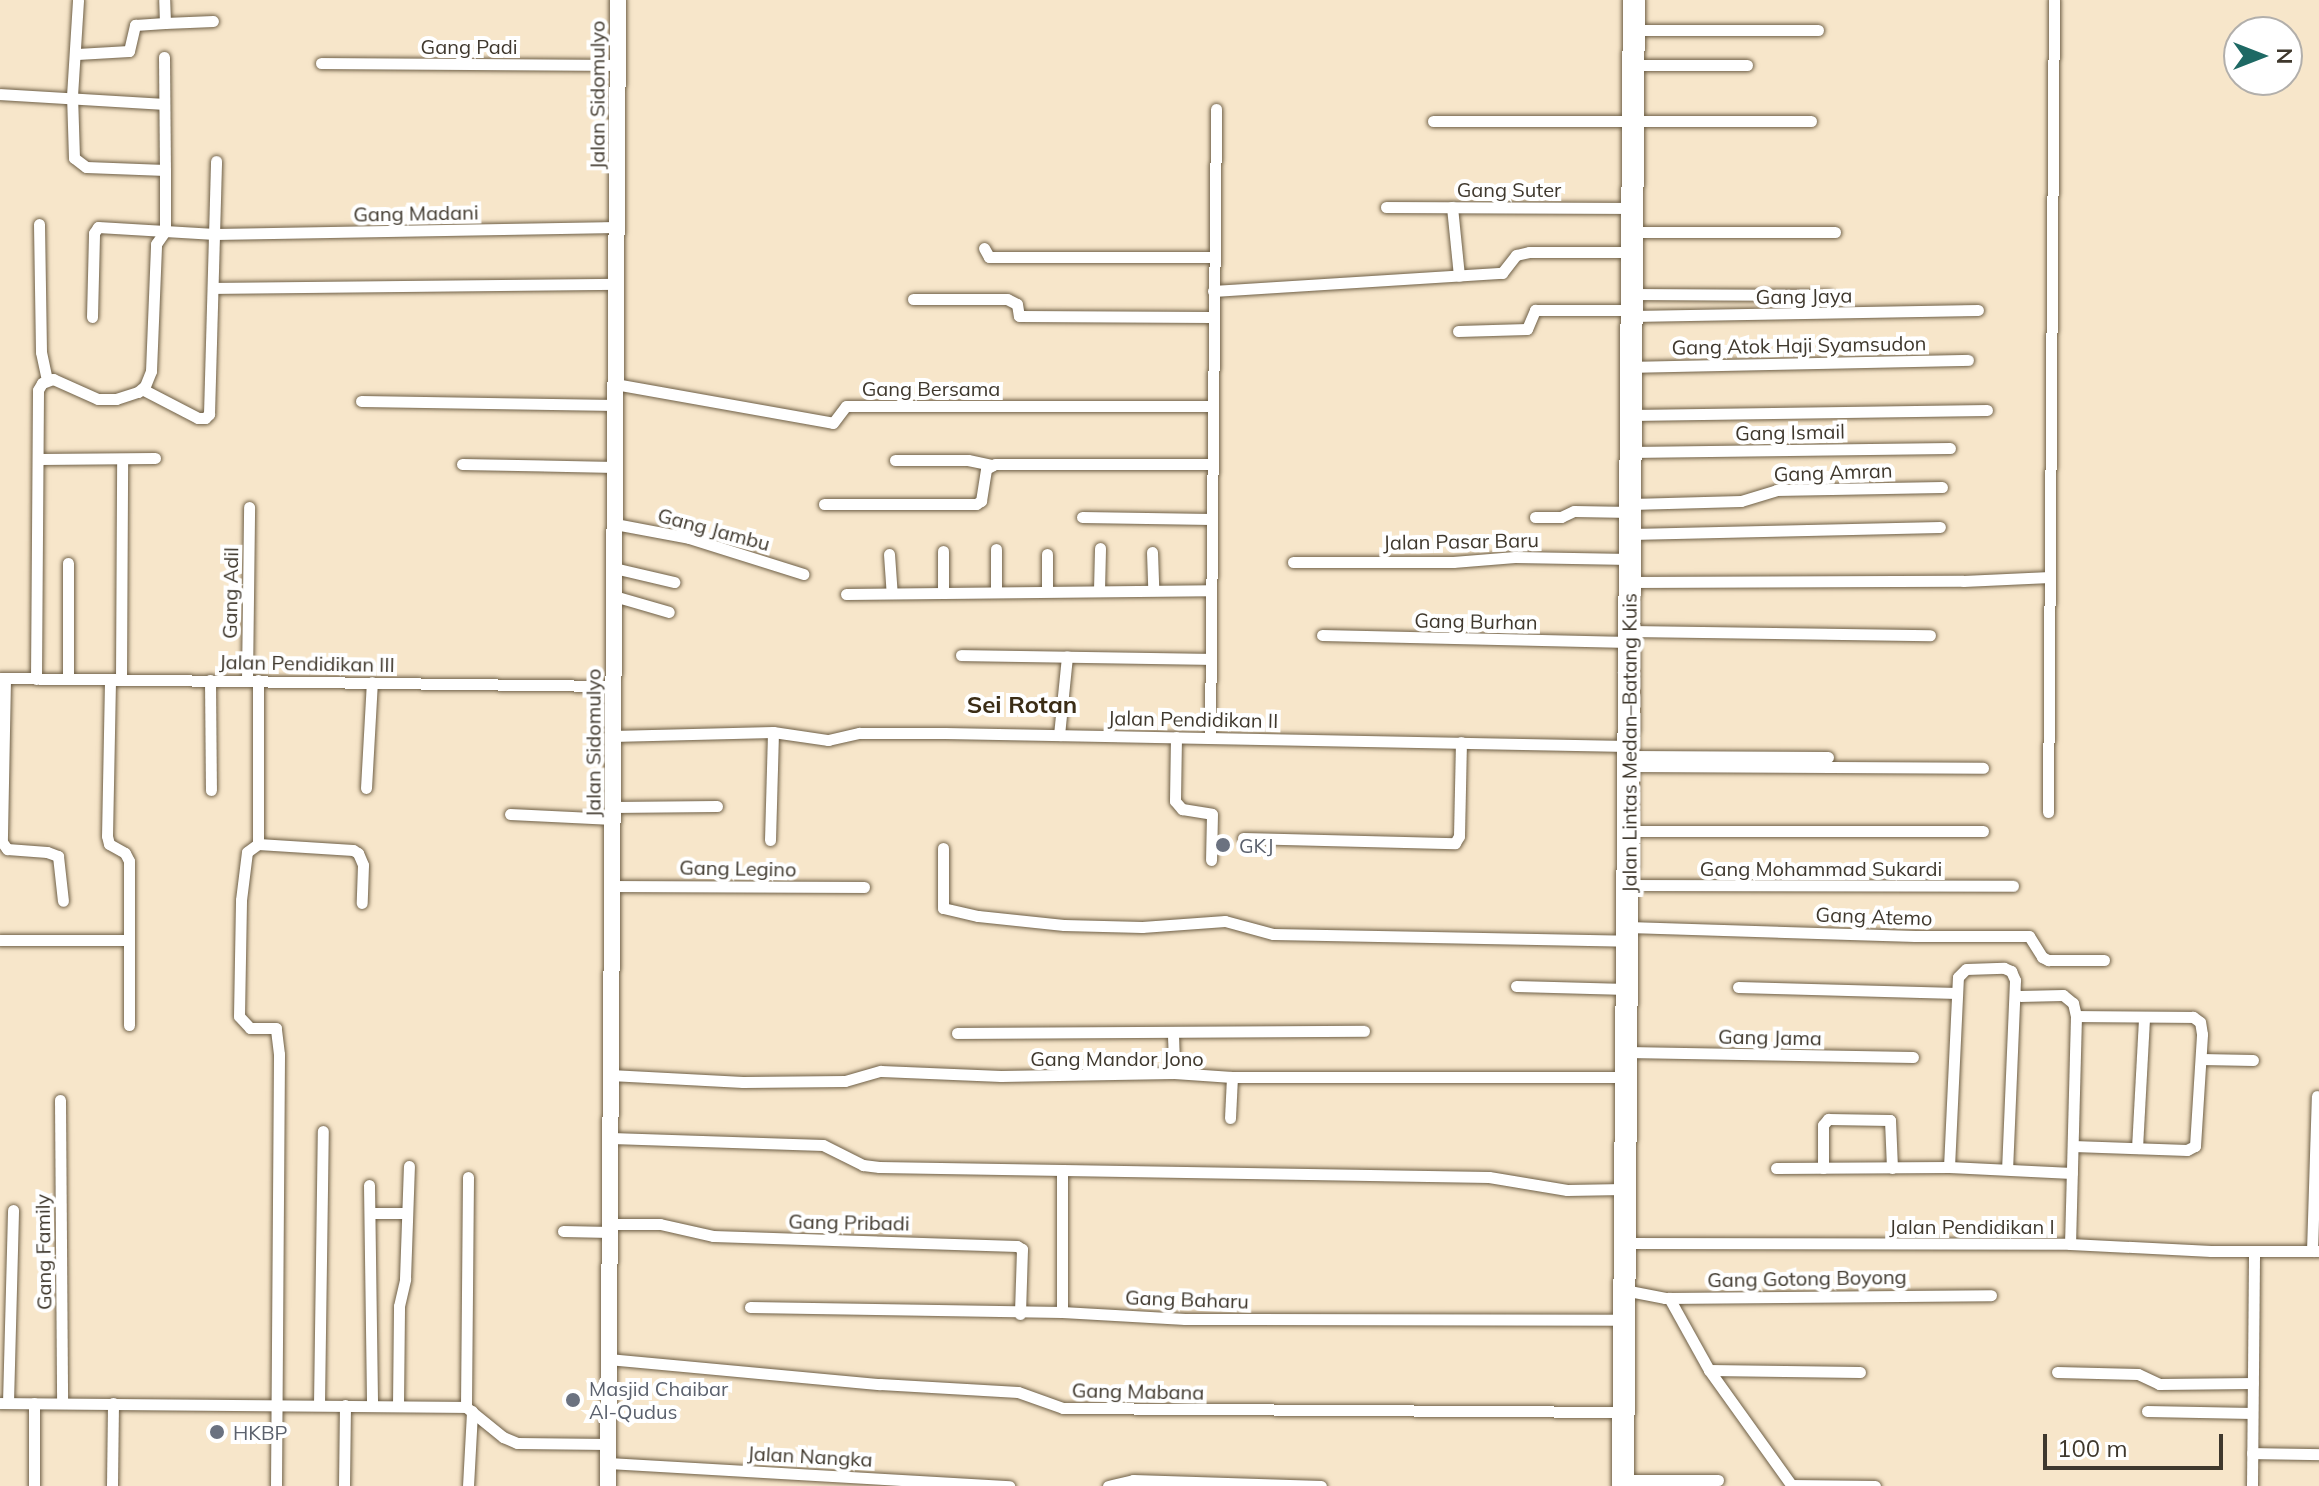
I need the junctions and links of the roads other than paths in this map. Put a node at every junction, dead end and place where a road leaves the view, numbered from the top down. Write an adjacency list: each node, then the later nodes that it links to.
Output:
1 (78, 0): 10 (street)
2 (164, 0): 7 (street)
3 (618, 0): 13 (street, Jalan Sidomulyo)
4 (1634, 0): 8 (highway, Jalan Lintas Medan–Batang Kuis)
5 (2054, 0): 87 (street)
6 (213, 21): 7 (street)
7 (165, 23): 10 (street)
8 (1634, 30): 9 (street); 14 (highway, Jalan Lintas Medan–Batang Kuis)
9 (1818, 30)
10 (77, 54): 17 (street)
11 (164, 57): 18 (street)
12 (321, 63): 13 (street, Gang Padi)
13 (617, 65): 29 (street, Jalan Sidomulyo)
14 (1634, 65): 15 (street); 20 (highway, Jalan Lintas Medan–Batang Kuis)
15 (1747, 65)
16 (0, 94): 17 (street)
17 (72, 96): 18 (street); 24 (street)
18 (164, 104): 24 (street)
19 (1216, 109): 35 (street)
20 (1632, 119): 21 (street); 22 (street); 27 (highway, Jalan Lintas Medan–Batang Kuis)
21 (1433, 121)
22 (1811, 121)
23 (216, 161): 32 (street)
24 (165, 170): 30 (street)
25 (1386, 207): 26 (street, Gang Suter)
26 (1452, 207): 27 (street, Gang Suter); 36 (street)
27 (1632, 208): 33 (highway, Jalan Lintas Medan–Batang Kuis)
28 (39, 224): 49 (street)
29 (617, 227): 32 (street, Gang Madani); 37 (street, Jalan Sidomulyo)
30 (165, 231): 32 (street, Gang Madani); 44 (street, Gang Madani); 51 (street)
31 (1835, 232): 33 (street)
32 (215, 234): 38 (street)
33 (1632, 242): 36 (street); 42 (highway, Jalan Lintas Medan–Batang Kuis)
34 (984, 248): 35 (street)
35 (1214, 257): 39 (street)
36 (1459, 276): 39 (street)
37 (617, 284): 38 (street); 50 (street, Jalan Sidomulyo)
38 (213, 288): 51 (street)
39 (1213, 291): 45 (street)
40 (1829, 295): 42 (street)
41 (913, 299): 45 (street)
42 (1632, 307): 43 (street, Gang Jaya); 46 (street); 48 (highway, Jalan Lintas Medan–Batang Kuis)
43 (1978, 310)
44 (92, 317)
45 (1212, 317): 54 (street)
46 (1458, 331)
47 (1968, 360): 48 (street, Gang Atok Haji Syamsudon)
48 (1631, 367): 56 (highway, Jalan Lintas Medan–Batang Kuis)
49 (47, 380): 51 (street); 60 (street)
50 (615, 384): 53 (street, Jalan Sidomulyo); 54 (street, Gang Bersama)
51 (142, 389)
52 (361, 401): 53 (street)
53 (615, 405): 66 (street, Jalan Sidomulyo)
54 (1212, 406): 64 (street)
55 (1987, 410): 56 (street)
56 (1630, 415): 58 (highway, Jalan Lintas Medan–Batang Kuis)
57 (1950, 448): 58 (street, Gang Ismail)
58 (1630, 452): 72 (highway, Jalan Lintas Medan–Batang Kuis)
59 (155, 458): 61 (street)
60 (39, 459): 61 (street); 107 (street)
61 (122, 460): 109 (street)
62 (895, 460): 65 (street)
63 (462, 464): 66 (street)
64 (1213, 464): 65 (street); 73 (street)
65 (992, 465): 68 (street)
66 (615, 467): 74 (street, Jalan Sidomulyo)
67 (1942, 487): 72 (street, Gang Amran)
68 (824, 504)
69 (249, 507): 111 (street, Gang Adil)
70 (1082, 517): 73 (street)
71 (1535, 517): 72 (street)
72 (1631, 517): 75 (street); 82 (highway, Jalan Lintas Medan–Batang Kuis)
73 (1211, 519): 93 (street)
74 (615, 524): 85 (street, Jalan Sidomulyo); 86 (street, Gang Jambu)
75 (1940, 527)
76 (1100, 548): 91 (street)
77 (996, 549): 94 (street)
78 (943, 551): 95 (street)
79 (1152, 552): 92 (street)
80 (889, 554): 96 (street)
81 (1047, 554): 90 (street)
82 (1630, 559): 83 (street, Jalan Pasar Baru); 89 (highway, Jalan Lintas Medan–Batang Kuis)
83 (1293, 562)
84 (68, 563): 108 (street)
85 (614, 568): 88 (street); 98 (street, Jalan Sidomulyo)
86 (803, 574)
87 (2050, 577): 89 (street); 126 (street)
88 (674, 582)
89 (1630, 582): 102 (highway, Jalan Lintas Medan–Batang Kuis)
90 (1047, 590): 91 (street); 94 (street)
91 (1099, 590): 92 (street)
92 (1153, 590): 93 (street)
93 (1211, 590): 105 (street)
94 (996, 591): 95 (street)
95 (943, 592): 96 (street)
96 (892, 593): 97 (street)
97 (846, 594)
98 (614, 599): 99 (street); 113 (street, Jalan Sidomulyo)
99 (669, 612)
100 (1322, 635): 102 (street, Gang Burhan)
101 (1930, 635): 102 (street, Gang Burhan)
102 (1629, 636): 120 (highway, Jalan Lintas Medan–Batang Kuis)
103 (961, 655): 104 (street)
104 (1067, 656): 105 (street); 115 (street)
105 (1210, 659): 118 (street)
106 (3, 678): 107 (street, Jalan Pendidikan III); 140 (street)
107 (36, 679): 108 (street, Jalan Pendidikan III)
108 (68, 679): 109 (street, Jalan Pendidikan III)
109 (116, 680): 110 (street, Jalan Pendidikan III); 144 (street)
110 (210, 680): 111 (street, Jalan Pendidikan III); 124 (street)
111 (253, 680): 112 (street, Jalan Pendidikan III); 133 (street, Gang Adil)
112 (372, 682): 113 (street, Jalan Pendidikan III); 123 (street)
113 (613, 686): 116 (street, Jalan Sidomulyo)
114 (773, 732): 115 (street, Jalan Pendidikan II); 116 (street, Jalan Pendidikan II); 132 (street)
115 (1059, 735): 117 (street, Jalan Pendidikan II)
116 (612, 736): 127 (street, Jalan Sidomulyo)
117 (1176, 737): 118 (street, Jalan Pendidikan II); 135 (street)
118 (1210, 737): 119 (street, Jalan Pendidikan II)
119 (1461, 742): 120 (street, Jalan Pendidikan II); 131 (street)
120 (1630, 756): 121 (street); 122 (street); 129 (highway, Jalan Lintas Medan–Batang Kuis)
121 (1828, 757)
122 (1983, 768)
123 (366, 788)
124 (211, 790)
125 (717, 806): 127 (street)
126 (2048, 812)
127 (612, 813): 128 (street); 137 (street, Jalan Sidomulyo)
128 (510, 814)
129 (1629, 831): 130 (street); 136 (highway, Jalan Lintas Medan–Batang Kuis)
130 (1983, 831)
131 (1243, 838)
132 (770, 840)
133 (258, 844): 141 (street); 207 (street)
134 (943, 848): 142 (street)
135 (1211, 860)
136 (1629, 885): 138 (street, Gang Mohammad Sukardi); 142 (highway, Jalan Lintas Medan–Batang Kuis)
137 (611, 886): 139 (street, Gang Legino); 162 (street, Jalan Sidomulyo)
138 (2013, 886)
139 (864, 887)
140 (63, 901)
141 (362, 903)
142 (1628, 934): 145 (street, Gang Atemo); 148 (highway, Jalan Lintas Medan–Batang Kuis)
143 (0, 940): 144 (street)
144 (129, 940): 153 (street)
145 (2104, 960)
146 (1516, 986): 148 (street)
147 (1738, 987): 149 (street)
148 (1627, 989): 157 (highway, Jalan Lintas Medan–Batang Kuis)
149 (1957, 993): 150 (street); 173 (street)
150 (2015, 996): 151 (street); 177 (street)
151 (2076, 1016): 152 (street); 170 (street)
152 (2144, 1018): 159 (street); 171 (street)
153 (129, 1025)
154 (1364, 1031): 156 (street)
155 (957, 1033): 156 (street)
156 (1173, 1035): 161 (street)
157 (1627, 1052): 158 (street, Gang Jama); 164 (highway, Jalan Lintas Medan–Batang Kuis)
158 (1913, 1057)
159 (2201, 1059): 160 (street); 171 (street)
160 (2253, 1060)
161 (1174, 1073): 162 (street, Gang Mandor Jono); 163 (street, Gang Mandor Jono)
162 (610, 1075): 169 (street, Jalan Sidomulyo)
163 (1232, 1077): 164 (street, Gang Mandor Jono); 167 (street)
164 (1626, 1077): 182 (highway, Jalan Lintas Medan–Batang Kuis)
165 (2317, 1096): 189 (street)
166 (60, 1100): 205 (street, Gang Family)
167 (1230, 1118)
168 (323, 1131): 208 (street)
169 (611, 1138): 178 (street); 186 (street, Jalan Sidomulyo)
170 (2073, 1146): 171 (street); 179 (street)
171 (2137, 1148)
172 (409, 1166): 185 (street)
173 (1949, 1167): 176 (street); 177 (street)
174 (1776, 1168): 175 (street)
175 (1823, 1168): 176 (street); 176 (street)
176 (1892, 1168)
177 (2007, 1169): 179 (street)
178 (1062, 1172): 182 (street); 195 (street)
179 (2072, 1173): 188 (street)
180 (468, 1177): 212 (street)
181 (369, 1185): 184 (street)
182 (1624, 1189): 191 (highway, Jalan Lintas Medan–Batang Kuis)
183 (13, 1210): 203 (street)
184 (371, 1213): 185 (street); 210 (street)
185 (407, 1213): 211 (street)
186 (610, 1228): 187 (street); 196 (street, Gang Pribadi); 198 (street, Jalan Sidomulyo)
187 (563, 1231)
188 (2070, 1244): 190 (street, Jalan Pendidikan I); 191 (street, Jalan Pendidikan I)
189 (2316, 1251): 190 (street, Jalan Pendidikan I)
190 (2254, 1252): 202 (street)
191 (1624, 1266): 193 (street, Gang Gotong Boyong); 197 (highway, Jalan Lintas Medan–Batang Kuis)
192 (1991, 1295): 193 (street, Gang Gotong Boyong)
193 (1667, 1298): 199 (street)
194 (750, 1307): 196 (street, Gang Baharu)
195 (1062, 1312): 196 (street, Gang Baharu); 197 (street, Gang Baharu)
196 (1020, 1314)
197 (1623, 1320): 214 (highway, Jalan Lintas Medan–Batang Kuis)
198 (608, 1359): 214 (street, Gang Mabana); 216 (street, Jalan Sidomulyo)
199 (1709, 1370): 200 (street); 225 (street)
200 (1860, 1372)
201 (2057, 1372): 202 (street)
202 (2253, 1383): 215 (street)
203 (4, 1403): 204 (street)
204 (34, 1403): 205 (street); 226 (street)
205 (62, 1403): 206 (street)
206 (113, 1403): 207 (street); 227 (street)
207 (279, 1403): 208 (street); 228 (street)
208 (319, 1404): 209 (street)
209 (345, 1405): 210 (street); 229 (street)
210 (372, 1405): 211 (street)
211 (398, 1405): 212 (street)
212 (469, 1409): 216 (street); 230 (street)
213 (2147, 1411): 215 (street)
214 (1624, 1412): 221 (highway, Jalan Lintas Medan–Batang Kuis)
215 (2252, 1413): 217 (street)
216 (608, 1444): 219 (street, Jalan Sidomulyo)
217 (2252, 1453): 218 (street); 235 (street)
218 (2319, 1454)
219 (608, 1463): 222 (street, Jalan Nangka); 231 (street, Jalan Sidomulyo)
220 (1718, 1480): 221 (street)
221 (1624, 1483)
222 (987, 1485): 232 (street, Jalan Nangka)
223 (1114, 1485): 224 (street)
224 (1289, 1485): 233 (street)
225 (1792, 1485): 234 (street)
226 (34, 1486)
227 (112, 1486)
228 (276, 1486)
229 (344, 1486)
230 (468, 1486)
231 (608, 1486)
232 (1009, 1486)
233 (1321, 1486)
234 (1875, 1486)
235 (2252, 1486)

